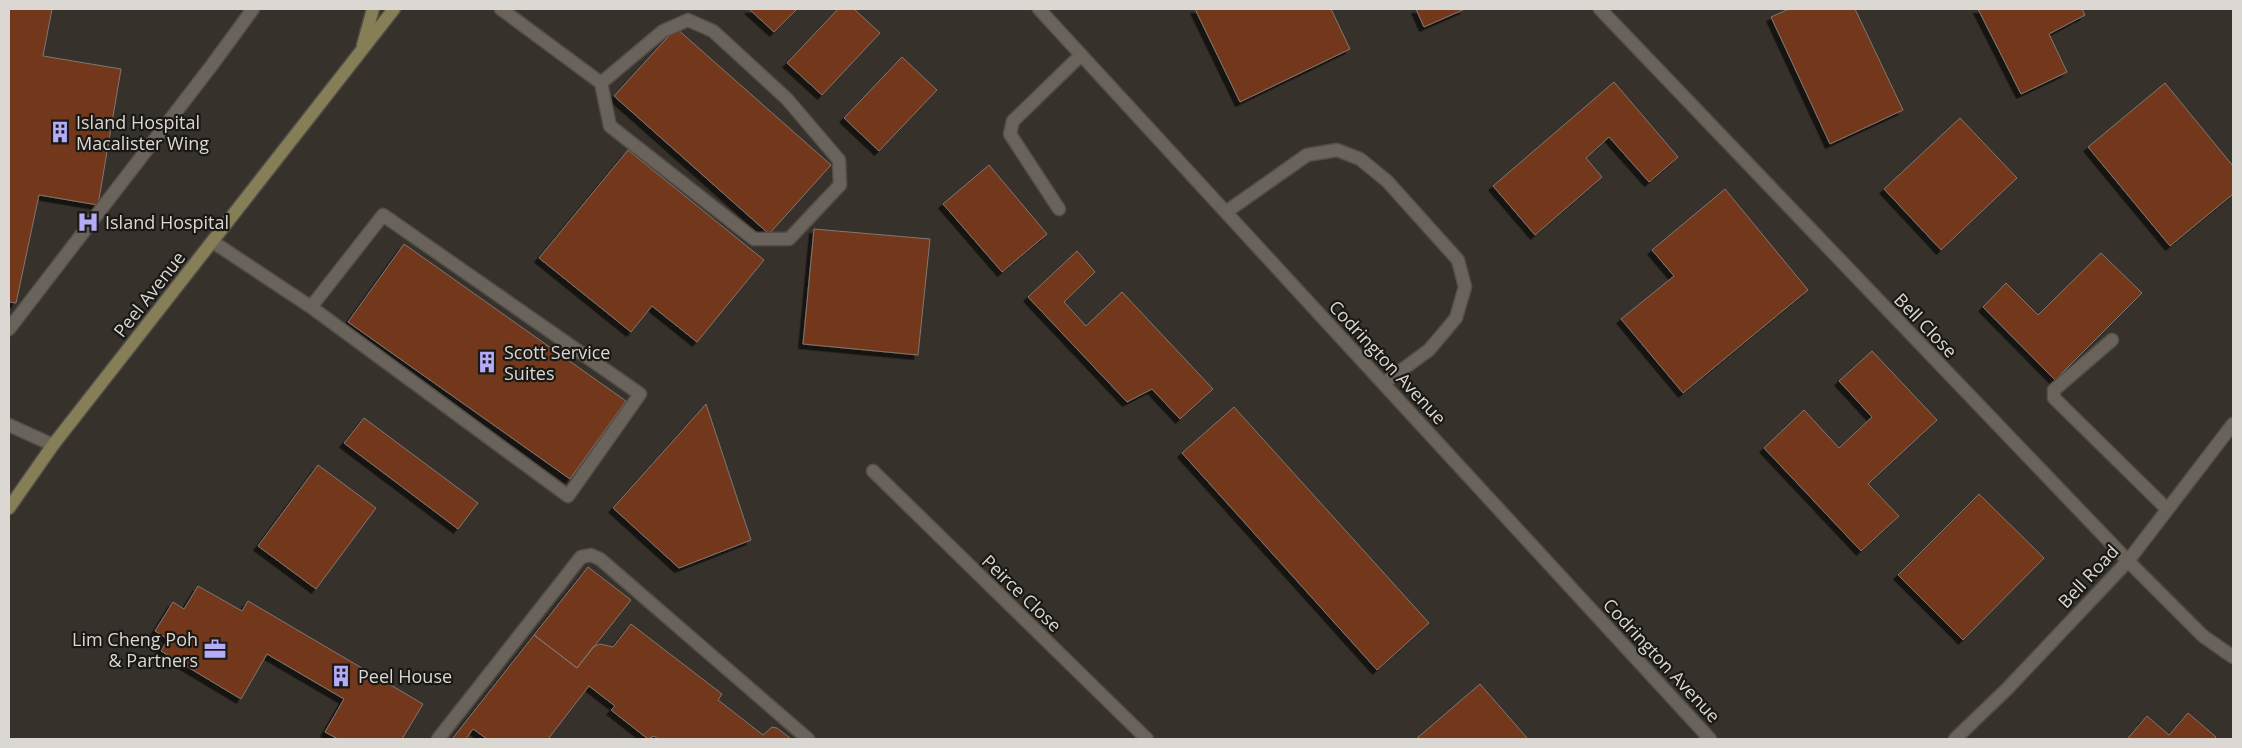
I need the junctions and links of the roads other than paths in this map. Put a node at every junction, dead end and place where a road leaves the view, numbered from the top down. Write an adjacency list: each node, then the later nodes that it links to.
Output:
1 (253, 9): 14 (street)
2 (373, 9): 7 (main road)
3 (394, 9): 7 (main road, Peel Avenue)
4 (501, 9): 9 (street)
5 (1039, 9): 8 (street, Codrington Avenue)
6 (1600, 9): 23 (street, Bell Close)
7 (361, 50): 12 (main road, Peel Avenue)
8 (1081, 55): 10 (street); 11 (street, Codrington Avenue)
9 (601, 83): 9 (street)
10 (1059, 209)
11 (1226, 212): 16 (street, Codrington Avenue); 16 (street)
12 (213, 242): 13 (street); 19 (main road, Peel Avenue)
13 (311, 307): 13 (street)
14 (9, 329)
15 (2112, 340): 22 (street)
16 (1384, 383): 28 (street, Codrington Avenue)
17 (2233, 424): 22 (street, Bell Road)
18 (9, 425): 19 (street)
19 (53, 446): 21 (main road, Peel Avenue)
20 (873, 471): 27 (street, Peirce Close)
21 (9, 508)
22 (2167, 509): 23 (street, Bell Road)
23 (2128, 561): 24 (street, Bell Close); 29 (street, Bell Road)
24 (2233, 657)
25 (438, 739): 26 (street)
26 (808, 739)
27 (1147, 739)
28 (1710, 739)
29 (1955, 739)

